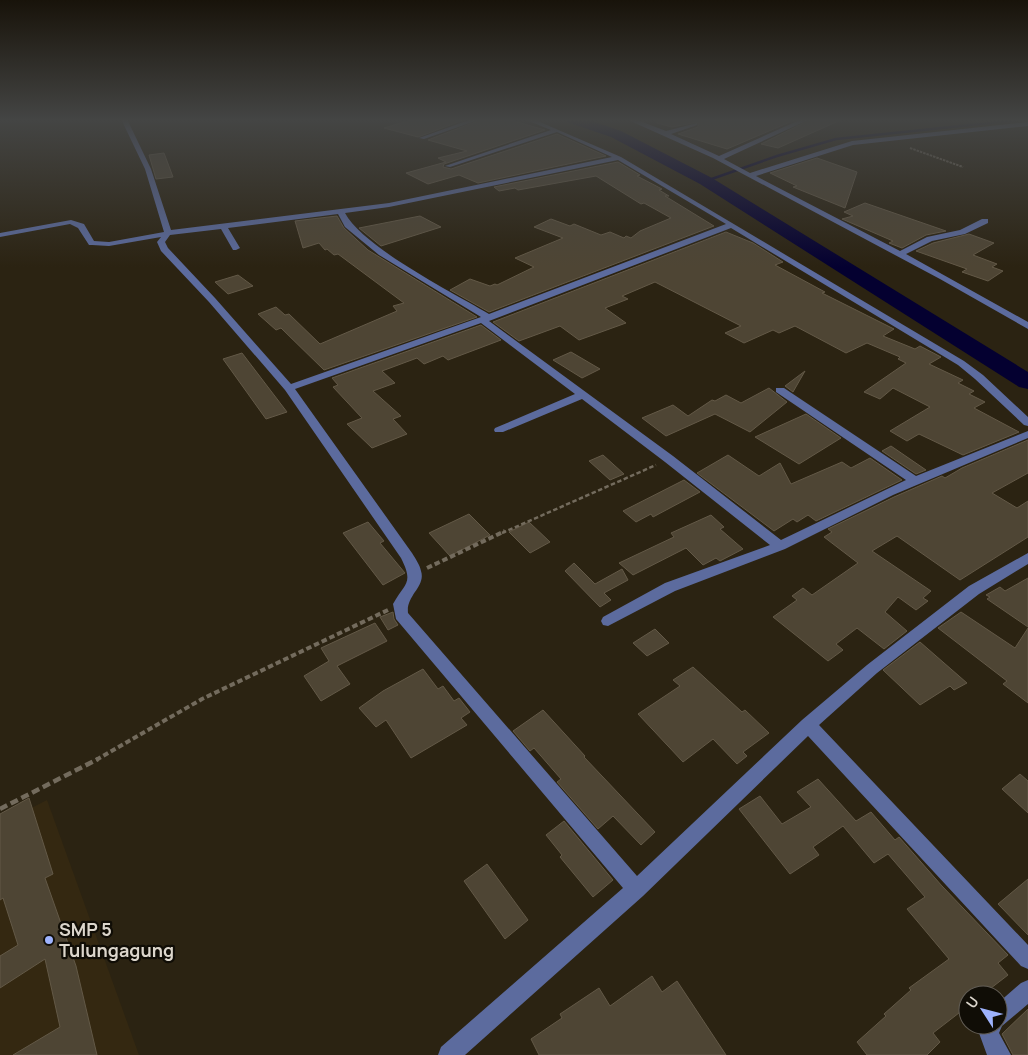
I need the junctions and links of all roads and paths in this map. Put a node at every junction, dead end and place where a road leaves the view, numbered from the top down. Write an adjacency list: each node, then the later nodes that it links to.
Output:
1 (148, 168): 11 (street)
2 (570, 168): 7 (street)
3 (636, 168): 9 (street)
4 (738, 168): 6 (street)
5 (768, 168): 6 (street)
6 (749, 174): 14 (street)
7 (341, 212): 10 (street); 15 (street)
8 (985, 221): 14 (street)
9 (730, 225): 15 (street); 20 (street)
10 (223, 226): 11 (street); 13 (street)
11 (168, 233): 12 (street); 17 (street)
12 (0, 235)
13 (236, 248)
14 (901, 254): 16 (street)
15 (484, 318): 17 (street); 19 (street)
16 (1028, 326)
17 (289, 388): 27 (street)
18 (780, 390): 24 (street)
19 (583, 395): 21 (street); 23 (street)
20 (1028, 423)
21 (499, 430)
22 (1028, 434): 24 (street)
23 (669, 459): 25 (street); 27 (path)
24 (915, 481): 25 (street)
25 (780, 546): 29 (street)
26 (1028, 558): 30 (street)
27 (415, 572): 28 (street)
28 (400, 604): 31 (path); 32 (street)
29 (608, 622)
30 (808, 725): 32 (street); 33 (street)
31 (0, 809)
32 (636, 888): 37 (street)
33 (1028, 959)
34 (1028, 990): 35 (street)
35 (1008, 1008)
36 (990, 1035): 38 (street)
37 (449, 1055)
38 (1000, 1055)

